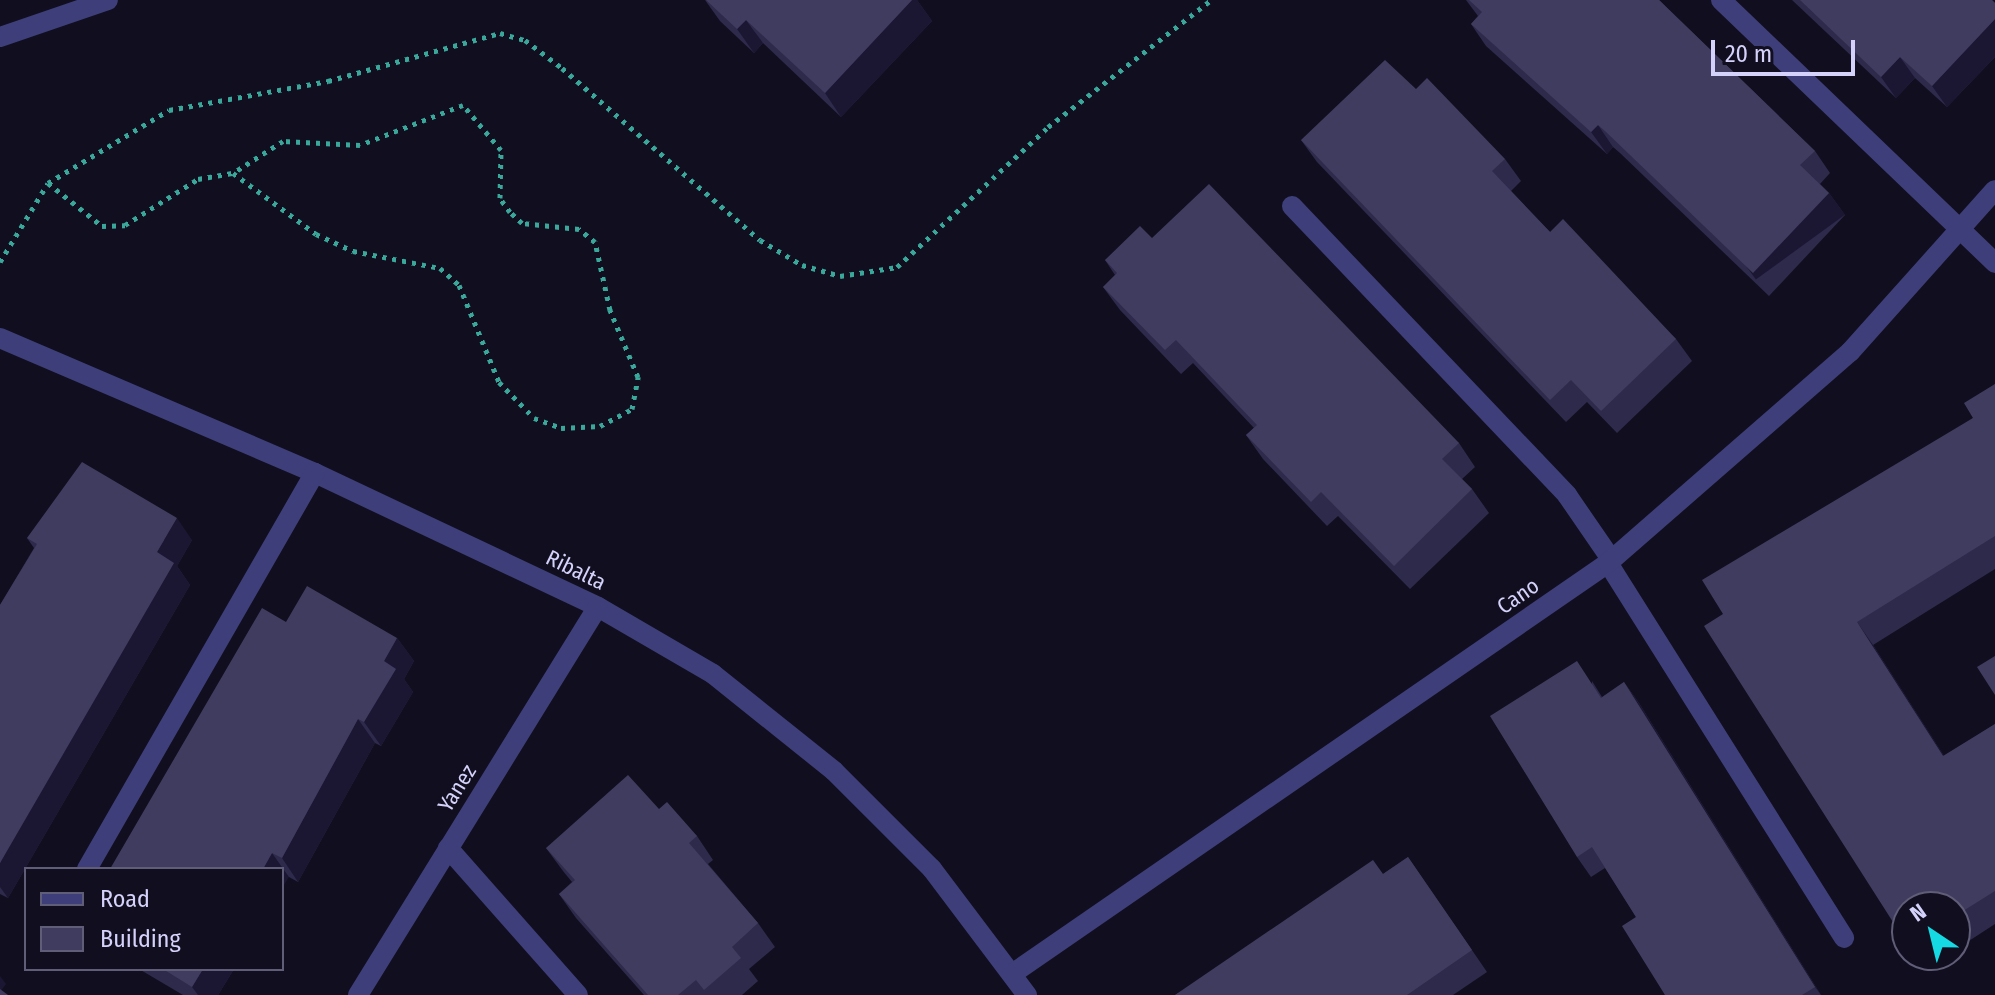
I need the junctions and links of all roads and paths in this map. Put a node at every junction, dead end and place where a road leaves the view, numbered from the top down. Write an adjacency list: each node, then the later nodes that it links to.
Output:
1 (108, 0): 4 (street)
2 (1211, 0): 6 (path)
3 (1721, 0): 9 (street)
4 (0, 37)
5 (233, 173): 5 (path); 6 (path)
6 (48, 183): 10 (path)
7 (1995, 190): 9 (street, Cano)
8 (1292, 206): 14 (street)
9 (1961, 228): 11 (street); 14 (street, Cano)
10 (0, 262)
11 (1995, 263)
12 (0, 338): 13 (street, Ribalta)
13 (315, 473): 15 (street, Ribalta); 17 (street)
14 (1610, 561): 18 (street); 19 (street, Cano)
15 (598, 607): 16 (street, Yanez); 19 (street, Ribalta)
16 (448, 848): 20 (street, Yanez); 21 (street)
17 (88, 867)
18 (1844, 938)
19 (1012, 974): 22 (street, Ribalta)
20 (358, 995)
21 (578, 995)
22 (1027, 995)

